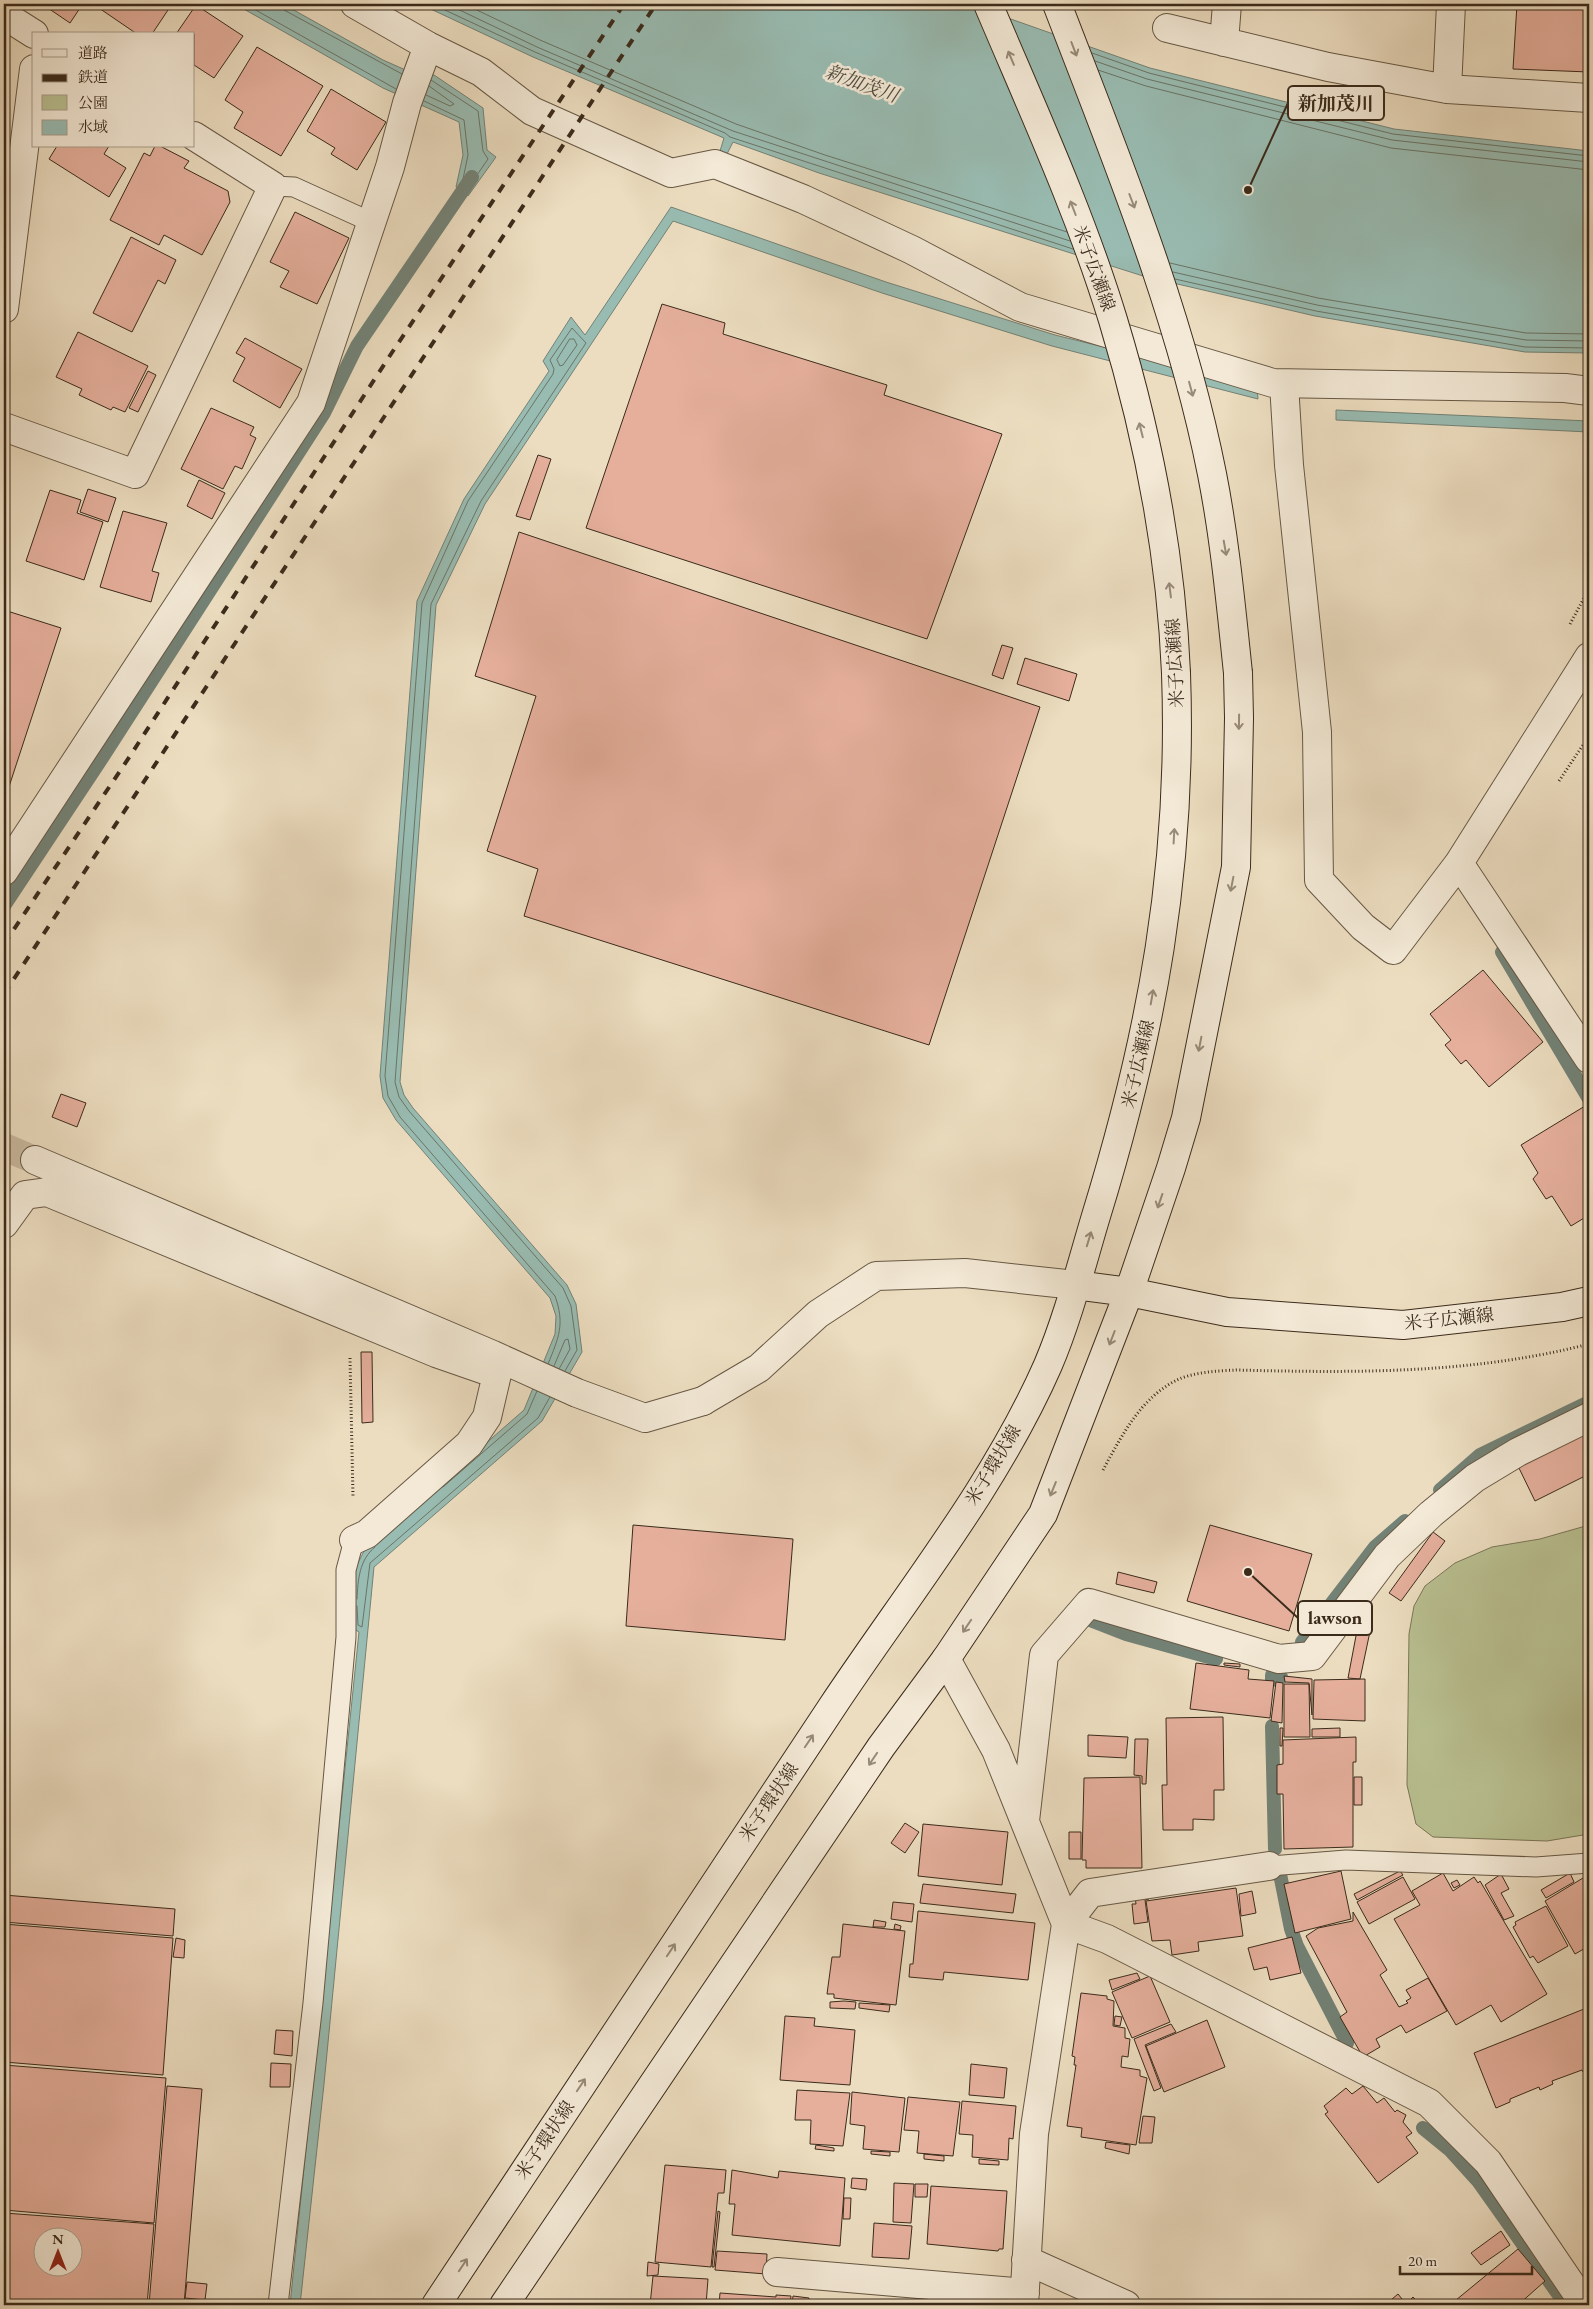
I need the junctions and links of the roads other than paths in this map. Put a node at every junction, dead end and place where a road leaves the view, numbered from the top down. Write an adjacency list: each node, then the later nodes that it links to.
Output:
1 (355, 4): 10 (street)
2 (988, 4): 27 (street, 米子広瀬線, one-way to 2, bridge)
3 (1056, 4): 28 (street, one-way to 28, bridge)
4 (1227, 4): 9 (street)
5 (1451, 4): 12 (street)
6 (4, 15): 8 (street)
7 (1168, 28): 9 (street)
8 (32, 33)
9 (1224, 42): 12 (street)
10 (425, 57): 16 (street); 18 (street)
11 (32, 85): 17 (street)
12 (1446, 89): 13 (street)
13 (1589, 98)
14 (195, 137): 15 (street)
15 (273, 186): 16 (lane); 20 (street)
16 (371, 222): 23 (street)
17 (4, 309)
18 (1284, 384): 19 (street); 22 (street)
19 (1589, 391)
20 (4, 427)
21 (1589, 657): 22 (street)
22 (1459, 863): 24 (street)
23 (4, 871)
24 (1589, 1059)
25 (35, 1160): 30 (street)
26 (4, 1224): 30 (street)
27 (1075, 1285): 28 (street, 米子広瀬線); 30 (street); 42 (street, 米子環状線, one-way to 27)
28 (1130, 1292): 29 (street, 米子広瀬線); 33 (street, one-way to 33)
29 (1589, 1301)
30 (516, 1372): 32 (street)
31 (1589, 1417): 34 (street)
32 (354, 1540): 41 (lane)
33 (946, 1659): 34 (street); 43 (street, one-way to 43)
34 (1025, 1822): 37 (street)
35 (1589, 1863): 36 (lane)
36 (1269, 1866): 37 (street)
37 (1066, 1924): 38 (street); 45 (street)
38 (1026, 2260): 40 (street); 44 (street)
39 (777, 2272): 40 (street)
40 (1024, 2299)
41 (278, 2305)
42 (436, 2305)
43 (504, 2305)
44 (1126, 2305)
45 (1585, 2305)

